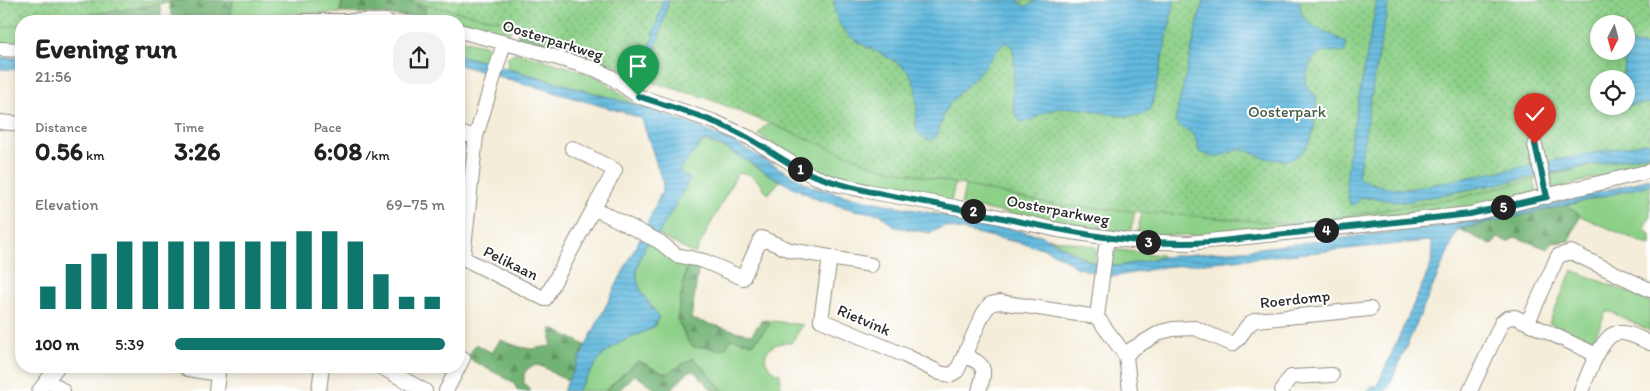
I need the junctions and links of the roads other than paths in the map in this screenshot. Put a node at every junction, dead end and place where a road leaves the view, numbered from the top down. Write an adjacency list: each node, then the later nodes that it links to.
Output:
1 (465, 33): 2 (street, Oosterparkweg)
2 (504, 43): 8 (street, Pelikaan); 14 (street, Oosterparkweg)
3 (0, 49): 4 (street)
4 (15, 50)
5 (0, 122): 6 (street)
6 (15, 123)
7 (465, 135): 8 (street)
8 (476, 136): 15 (street, Pelikaan)
9 (1535, 144): 12 (street)
10 (572, 148): 13 (street)
11 (1650, 171): 12 (street, Oosterparkweg)
12 (1547, 197): 14 (street, Oosterparkweg)
13 (594, 208): 16 (street); 17 (street, Pelikaan)
14 (1108, 238): 21 (street)
15 (465, 239)
16 (830, 257): 18 (street); 24 (street, Rietvink)
17 (465, 259)
18 (871, 265)
19 (1650, 290): 22 (street)
20 (1370, 309): 26 (street, Roerdomp)
21 (1097, 317): 24 (street, Rietvink); 26 (street)
22 (1528, 322): 25 (street); 42 (street)
23 (1650, 343): 25 (street)
24 (964, 355): 39 (street)
25 (1597, 355): 43 (street)
26 (1126, 356): 40 (street)
27 (52, 373): 33 (street)
28 (218, 373): 35 (street)
29 (321, 373): 36 (street)
30 (392, 373): 37 (street)
31 (455, 373): 38 (street)
32 (1332, 375): 41 (street)
33 (43, 385): 34 (street)
34 (63, 391)
35 (216, 391)
36 (319, 391)
37 (425, 391)
38 (446, 391)
39 (979, 391)
40 (1130, 391)
41 (1282, 391)
42 (1470, 391)
43 (1581, 391)

